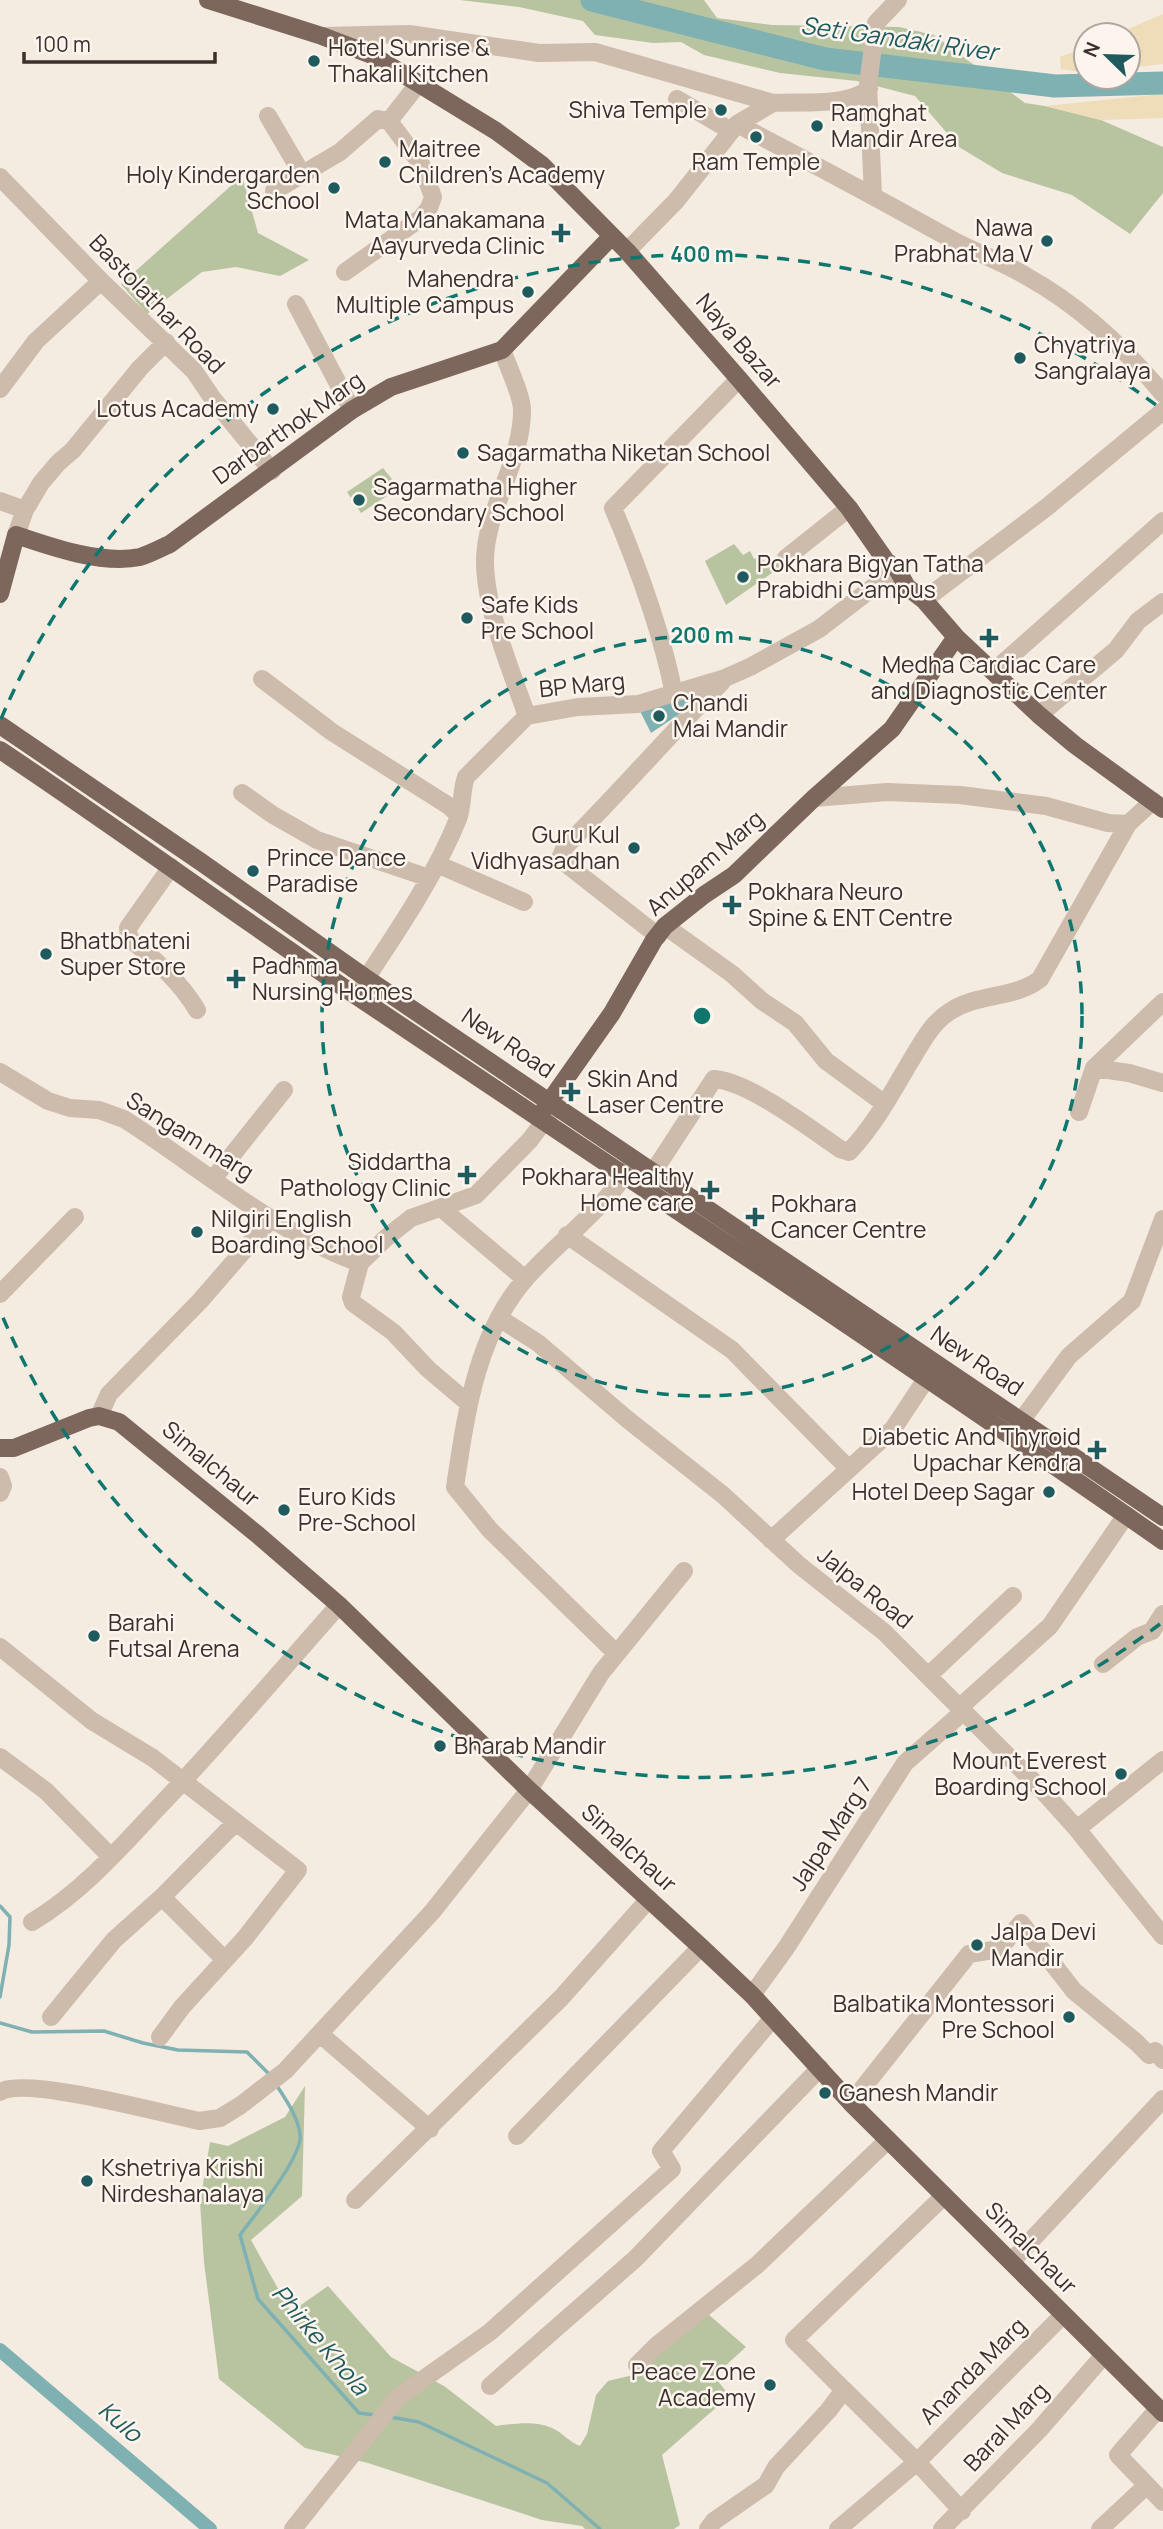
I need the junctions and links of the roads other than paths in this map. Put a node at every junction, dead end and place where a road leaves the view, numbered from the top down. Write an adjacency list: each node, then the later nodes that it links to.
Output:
1 (208, 0): 3 (main road, Naya Bazar)
2 (898, 0): 5 (street)
3 (322, 36): 4 (main road, Naya Bazar); 7 (street)
4 (418, 84): 9 (street); 15 (main road, Naya Bazar)
5 (869, 87): 7 (street); 14 (street)
6 (677, 99): 10 (street)
7 (773, 103): 10 (street)
8 (268, 116): 11 (street)
9 (389, 121): 11 (street); 17 (street)
10 (734, 128): 14 (street); 16 (street)
11 (302, 174): 13 (street)
12 (2, 182): 18 (street, Bastolathar Road)
13 (274, 191)
14 (873, 195): 24 (street)
15 (612, 236): 16 (main road, Naya Bazar); 21 (main road, Darbarthok Marg)
16 (627, 251): 22 (main road, Naya Bazar)
17 (345, 272)
18 (101, 281): 20 (street, Bastolathar Road); 23 (street)
19 (296, 304): 25 (street)
20 (166, 342): 27 (street, Bastolathar Road); 30 (street)
21 (502, 350): 25 (main road, Darbarthok Marg); 44 (street)
22 (739, 379): 29 (main road, Naya Bazar); 42 (street)
23 (0, 389)
24 (1163, 394)
25 (352, 410): 27 (main road, Darbarthok Marg)
26 (1163, 411): 36 (street)
27 (272, 471): 32 (main road, Darbarthok Marg)
28 (0, 501): 30 (street)
29 (849, 508): 33 (street); 34 (main road, Naya Bazar)
30 (25, 510): 32 (street)
31 (1163, 521): 39 (street)
32 (16, 535): 35 (main road)
33 (786, 558)
34 (897, 569): 36 (main road, Naya Bazar); 40 (street, BP Marg)
35 (0, 593)
36 (924, 600): 38 (main road, Naya Bazar)
37 (1163, 602): 43 (street)
38 (956, 637): 39 (main road, Naya Bazar); 48 (main road, Anupam Marg)
39 (994, 671): 43 (main road, Naya Bazar)
40 (725, 678): 42 (street, BP Marg); 55 (street)
41 (262, 679): 50 (street)
42 (674, 694): 44 (street, BP Marg)
43 (1039, 715): 49 (main road, Naya Bazar)
44 (527, 716): 50 (street, BP Marg)
45 (0, 725): 56 (main road, New Road)
46 (0, 750): 52 (main road, New Road)
47 (242, 793): 53 (street)
48 (814, 798): 51 (street); 55 (main road, Anupam Marg)
49 (1158, 805): 51 (street)
50 (459, 815): 53 (street, BP Marg)
51 (1128, 824): 65 (street)
52 (171, 867): 57 (main road, New Road); 59 (street)
53 (433, 871): 54 (street); 56 (street, BP Marg)
54 (524, 902)
55 (661, 931): 64 (main road, Anupam Marg); 65 (street)
56 (366, 978): 57 (street, BP Marg); 64 (main road, New Road)
57 (355, 995): 67 (main road, New Road)
58 (1163, 1002): 60 (street)
59 (197, 1010)
60 (1094, 1068): 62 (street); 66 (street)
61 (0, 1072): 71 (street, Sangam marg)
62 (1163, 1083)
63 (284, 1090): 71 (street)
64 (552, 1103): 67 (main road, Anupam Marg); 68 (main road, New Road)
65 (885, 1104): 69 (street)
66 (1079, 1112)
67 (541, 1119): 70 (main road, New Road); 73 (street)
68 (635, 1158): 69 (main road, New Road); 70 (street)
69 (654, 1171): 72 (street); 82 (main road, New Road)
70 (625, 1175): 72 (main road, New Road); 77 (street)
71 (213, 1179): 75 (street, Sangam marg)
72 (644, 1187): 83 (main road, New Road)
73 (441, 1209): 78 (street); 79 (street)
74 (75, 1217): 80 (street)
75 (272, 1218): 78 (street, Sangam marg); 85 (street)
76 (1163, 1219): 86 (street)
77 (567, 1235): 79 (street); 89 (street)
78 (360, 1263): 84 (street)
79 (525, 1279): 81 (street)
80 (0, 1294)
81 (499, 1318): 84 (street); 94 (street, Jalpa Road)
82 (936, 1364): 83 (street); 86 (main road, New Road)
83 (926, 1380): 87 (main road, New Road); 89 (street)
84 (468, 1403): 101 (street)
85 (99, 1416): 88 (main road); 98 (main road, Simalchaur)
86 (1021, 1420): 87 (street); 93 (main road, New Road)
87 (1010, 1436): 92 (main road, New Road)
88 (7, 1448)
89 (848, 1468): 94 (street)
90 (0, 1477): 91 (street)
91 (0, 1493)
92 (1126, 1516): 95 (main road, New Road); 104 (street, Jalpa Marg 7)
93 (1163, 1517)
94 (771, 1540): 103 (street, Jalpa Road)
95 (1163, 1541)
96 (684, 1571): 101 (street)
97 (1013, 1596): 103 (street)
98 (339, 1605): 107 (street); 108 (main road, Simalchaur)
99 (1163, 1614): 102 (street)
100 (0, 1647): 107 (street)
101 (616, 1653): 108 (street)
102 (1103, 1664)
103 (928, 1675): 104 (street, Jalpa Road)
104 (962, 1709): 110 (street, Jalpa Road); 118 (street, Jalpa Marg 7)
105 (0, 1757): 111 (street)
106 (1163, 1760): 110 (street)
107 (184, 1780): 109 (street); 111 (street)
108 (528, 1790): 113 (main road, Simalchaur); 121 (street)
109 (236, 1823): 112 (street); 117 (street)
110 (1077, 1829): 115 (street, Jalpa Road)
111 (111, 1857): 114 (street)
112 (162, 1897): 117 (street); 119 (street)
113 (649, 1899): 116 (main road, Simalchaur); 128 (street)
114 (32, 1922)
115 (1163, 1936)
116 (701, 1947): 118 (main road, Simalchaur); 129 (street)
117 (225, 1960): 122 (street)
118 (752, 1995): 120 (main road, Simalchaur)
119 (51, 2017)
120 (773, 2018): 124 (main road, Simalchaur); 144 (street)
121 (320, 2034): 125 (street); 128 (street)
122 (160, 2037)
123 (1163, 2060): 127 (street)
124 (820, 2068): 127 (main road, Simalchaur); 137 (street)
125 (1, 2089)
126 (1163, 2099): 133 (street)
127 (851, 2103): 130 (main road, Simalchaur)
128 (430, 2129): 132 (street)
129 (517, 2136)
130 (888, 2140): 131 (main road, Simalchaur); 136 (street)
131 (944, 2196): 133 (main road, Simalchaur); 138 (street)
132 (355, 2200)
133 (1011, 2262): 134 (main road, Simalchaur)
134 (1063, 2315): 135 (main road, Simalchaur); 140 (street, Ananda Marg)
135 (1104, 2355): 139 (main road, Simalchaur); 143 (street, Baral Marg)
136 (637, 2365)
137 (490, 2386)
138 (844, 2390): 140 (street); 145 (street)
139 (1160, 2411): 141 (street)
140 (917, 2462): 143 (street); 146 (street, Ananda Marg)
141 (1146, 2486): 142 (street); 148 (street)
142 (1163, 2502)
143 (961, 2511): 147 (street, Baral Marg)
144 (293, 2529)
145 (708, 2529)
146 (838, 2529)
147 (942, 2529)
148 (1100, 2529)

